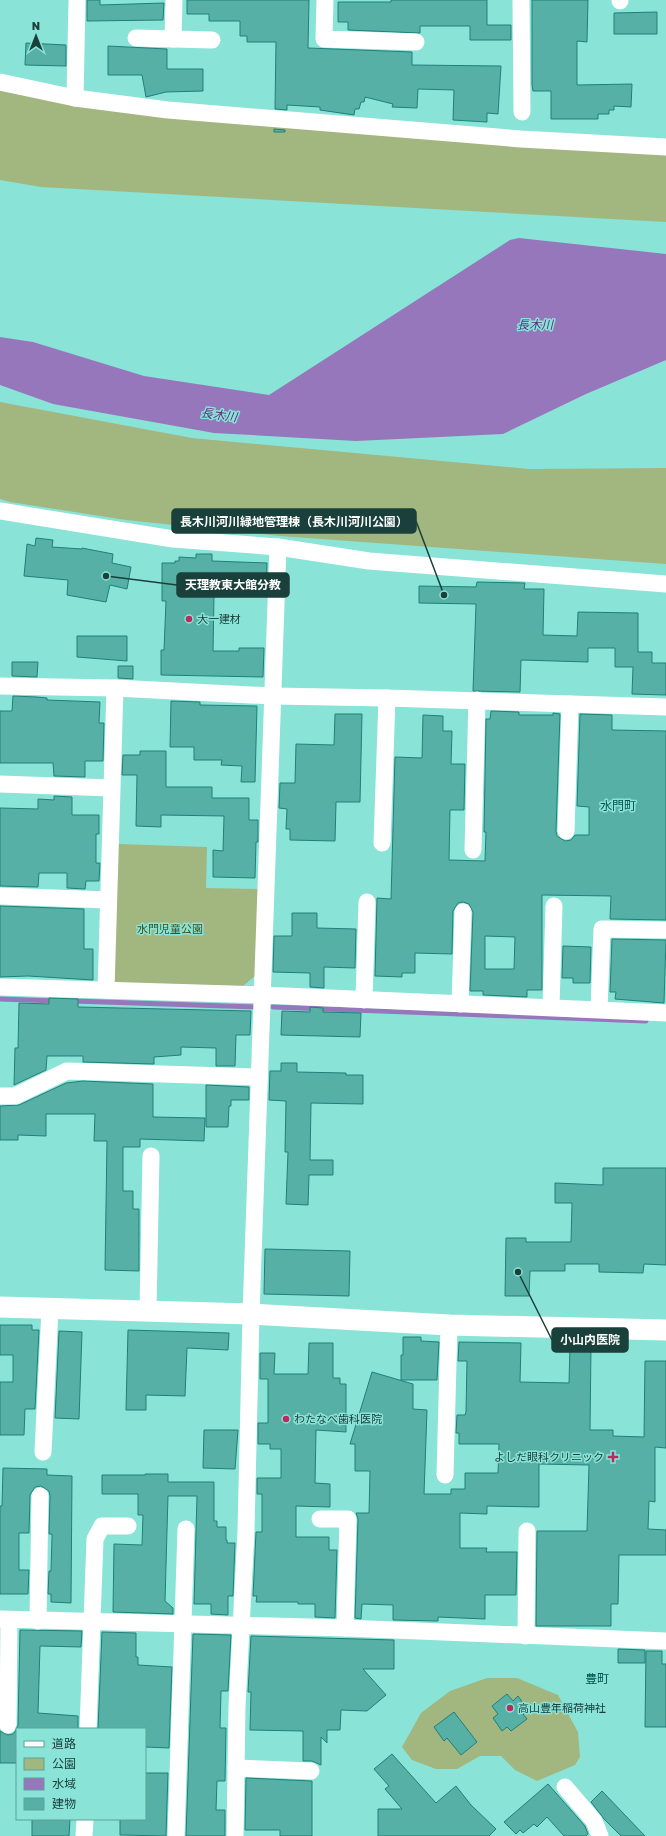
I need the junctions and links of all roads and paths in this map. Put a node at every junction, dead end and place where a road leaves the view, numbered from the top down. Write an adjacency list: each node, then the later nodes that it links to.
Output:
1 (77, 0): 10 (street)
2 (174, 0): 6 (street)
3 (325, 0): 8 (street)
4 (521, 0): 11 (street)
5 (136, 38): 6 (street)
6 (173, 39): 7 (street)
7 (212, 40)
8 (416, 42)
9 (0, 82): 10 (street)
10 (75, 98): 12 (street)
11 (522, 112)
12 (666, 147)
13 (0, 511): 14 (street)
14 (278, 547): 15 (street); 18 (street)
15 (666, 584)
16 (0, 686): 17 (street)
17 (115, 688): 18 (street); 24 (street)
18 (273, 696): 19 (street); 36 (street)
19 (387, 698): 20 (street); 26 (street)
20 (477, 700): 21 (street); 27 (street)
21 (570, 704): 22 (street); 25 (street)
22 (666, 708)
23 (0, 784): 24 (street)
24 (111, 788): 29 (street)
25 (566, 831)
26 (382, 843)
27 (473, 850)
28 (0, 896): 29 (street)
29 (108, 900): 35 (street)
30 (367, 902): 37 (street)
31 (554, 906): 39 (street)
32 (463, 912): 38 (street)
33 (666, 930): 40 (street)
34 (0, 987): 35 (street)
35 (106, 990): 36 (street)
36 (262, 995): 37 (street); 42 (street)
37 (364, 1000): 38 (street)
38 (460, 1004): 39 (street)
39 (551, 1007): 40 (street)
40 (599, 1009): 41 (street)
41 (666, 1013)
42 (259, 1077): 43 (street); 48 (street)
43 (0, 1096)
44 (151, 1156): 47 (street)
45 (0, 1308): 46 (street)
46 (50, 1309): 47 (street); 51 (street)
47 (148, 1311): 48 (street)
48 (251, 1314): 49 (street); 62 (street)
49 (449, 1325): 50 (street); 52 (street)
50 (666, 1330)
51 (43, 1452)
52 (445, 1475)
53 (40, 1496): 59 (street)
54 (320, 1519): 63 (street)
55 (128, 1526): 60 (street)
56 (186, 1529): 61 (street)
57 (527, 1532): 64 (street)
58 (5, 1620): 59 (street); 66 (street)
59 (38, 1621): 60 (street)
60 (93, 1622): 61 (street); 67 (street)
61 (182, 1624): 62 (street); 73 (street)
62 (242, 1626): 63 (street); 68 (street)
63 (344, 1628): 64 (street)
64 (526, 1636): 65 (street)
65 (666, 1642)
66 (8, 1725)
67 (88, 1728)
68 (236, 1768): 69 (street); 74 (street)
69 (311, 1771)
70 (565, 1787): 75 (street)
71 (85, 1820): 72 (street)
72 (84, 1836)
73 (176, 1836)
74 (235, 1836)
75 (600, 1836)

